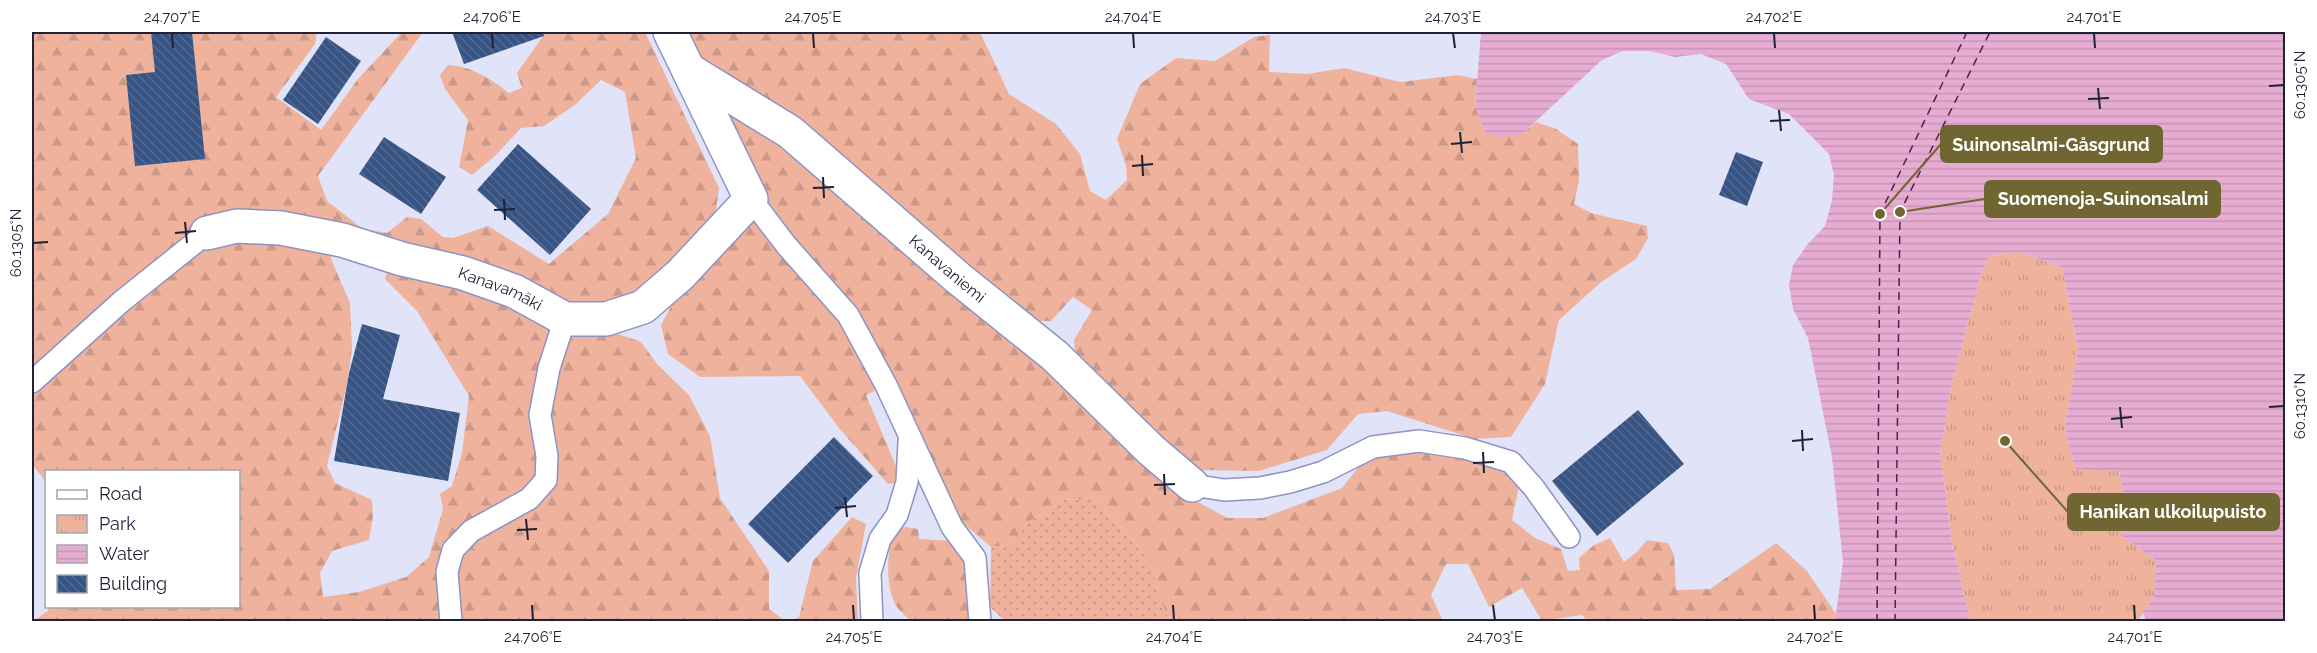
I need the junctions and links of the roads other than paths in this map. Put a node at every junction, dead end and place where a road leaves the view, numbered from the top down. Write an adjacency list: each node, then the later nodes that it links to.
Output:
1 (670, 32): 2 (street)
2 (689, 70): 3 (street); 8 (street, Kanavaniemi)
3 (751, 199): 5 (street, Kanavamäki); 7 (lane)
4 (207, 233): 5 (street, Kanavamäki); 6 (lane)
5 (565, 319): 10 (lane)
6 (32, 382)
7 (909, 438): 11 (lane); 12 (lane)
8 (1192, 485): 9 (lane)
9 (1569, 537)
10 (451, 621)
11 (873, 621)
12 (980, 621)

